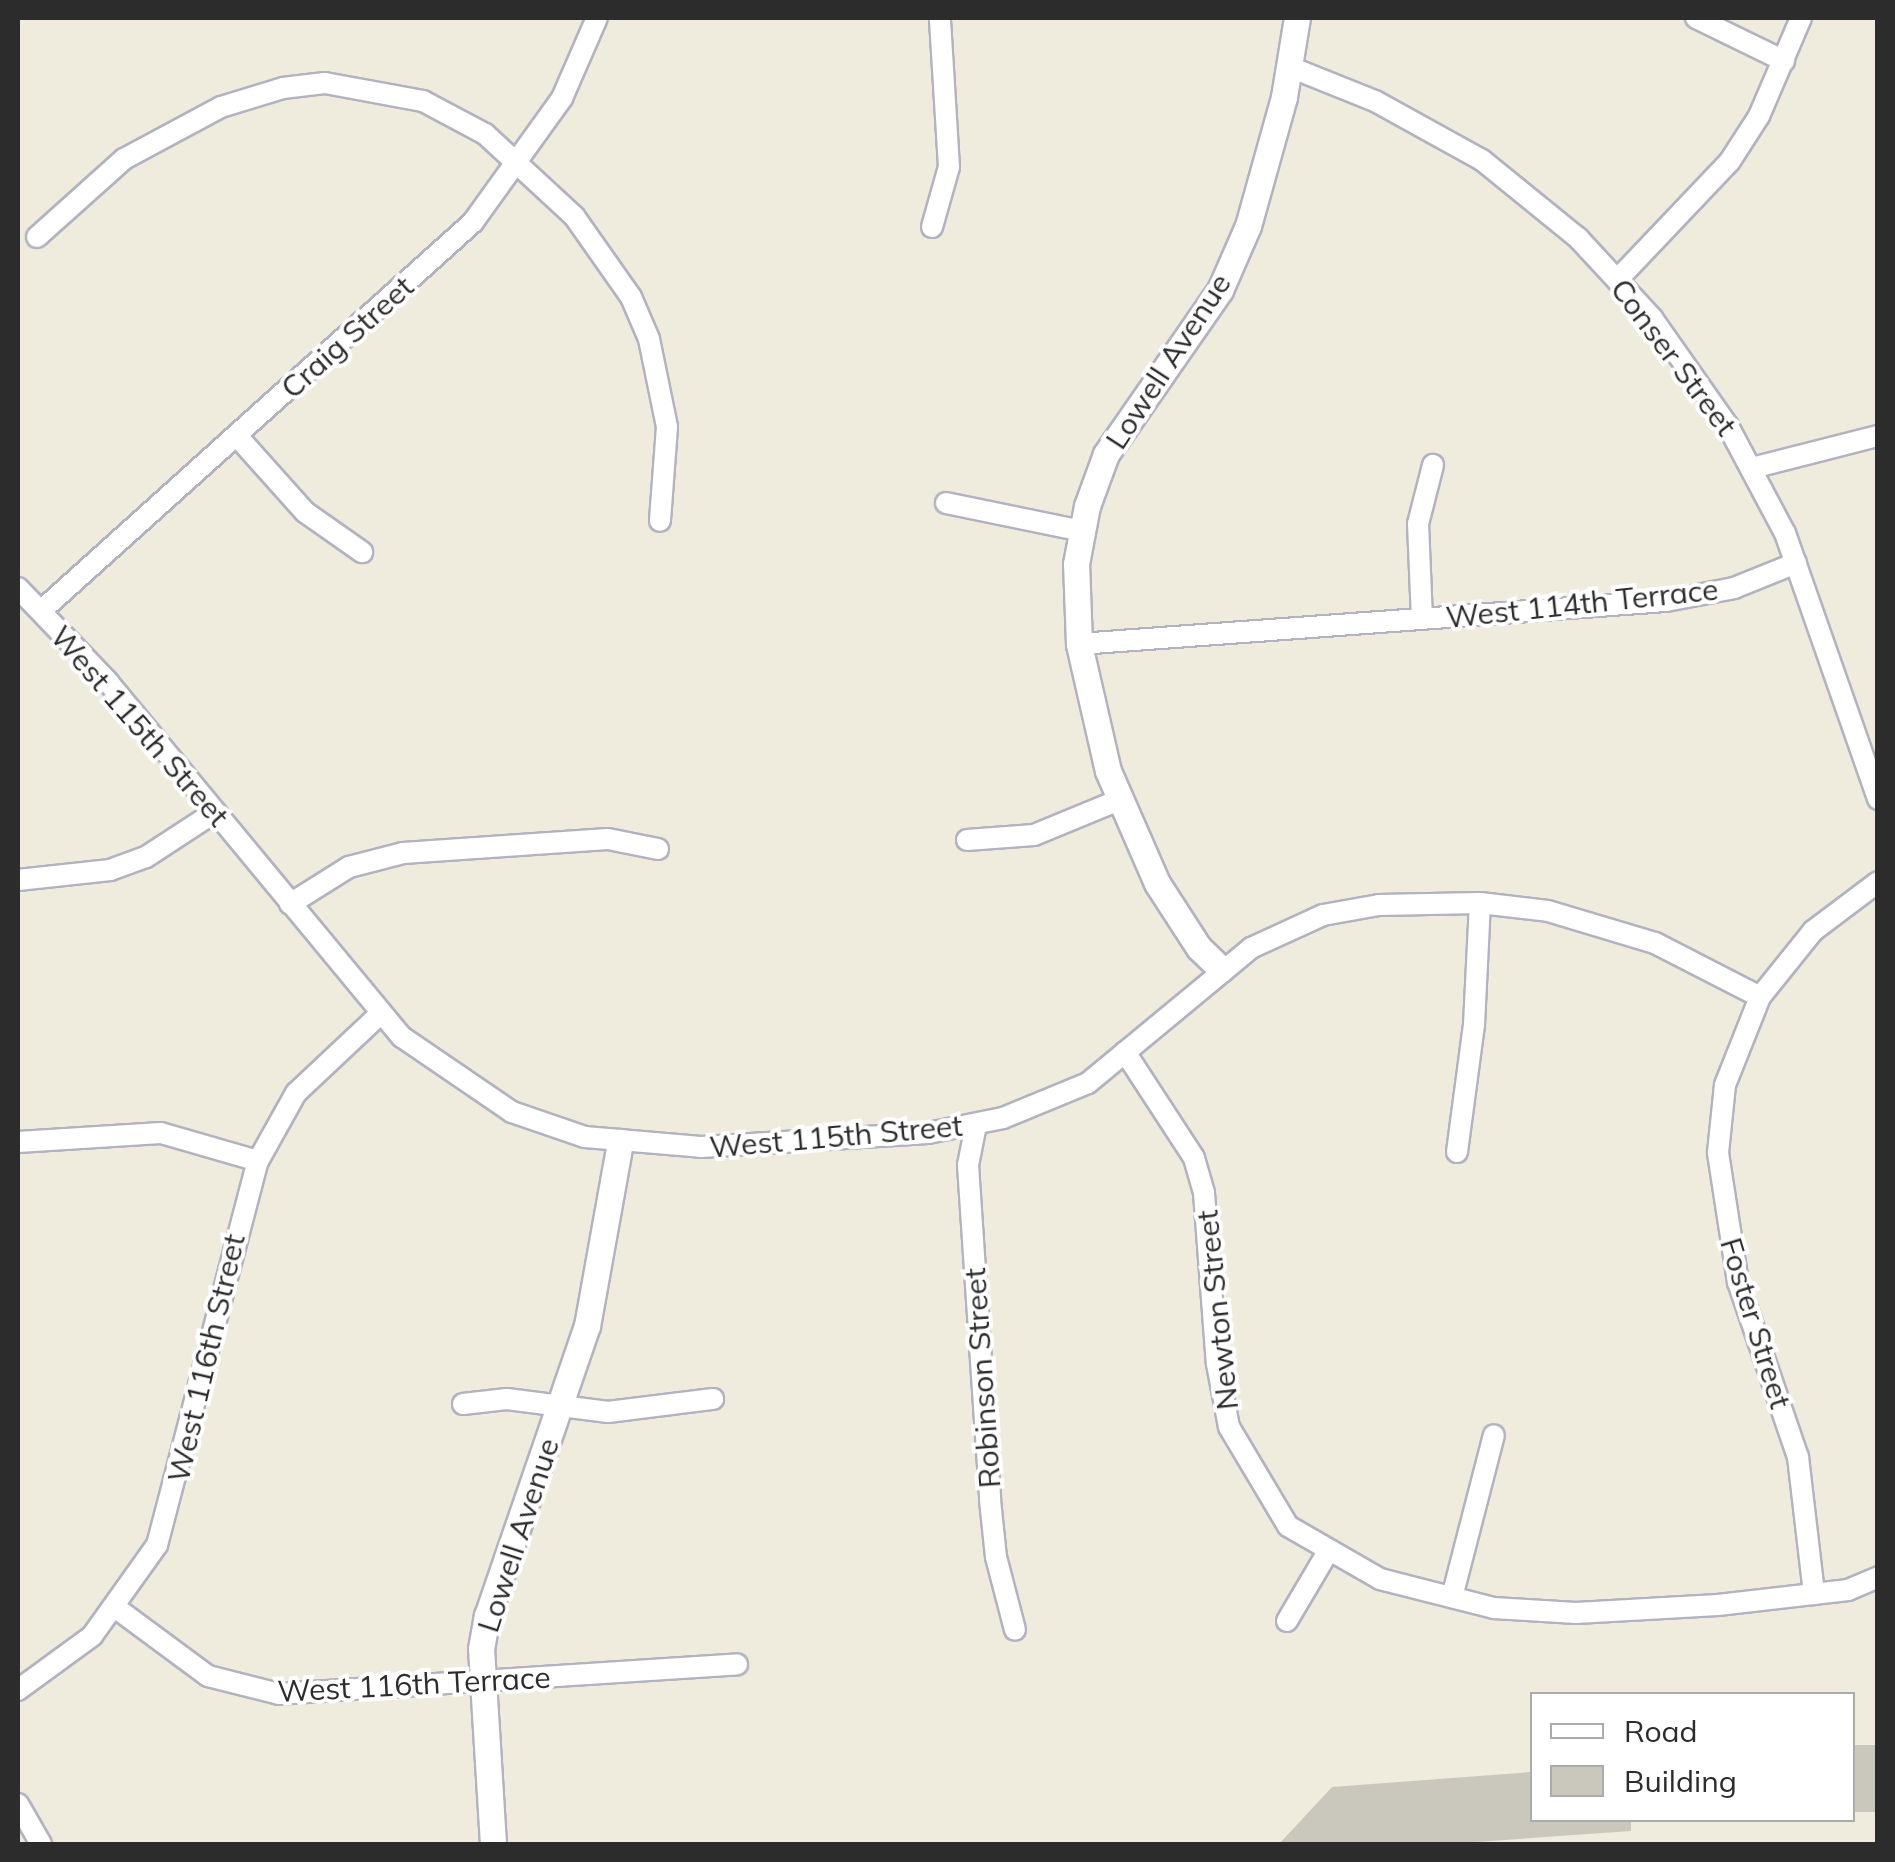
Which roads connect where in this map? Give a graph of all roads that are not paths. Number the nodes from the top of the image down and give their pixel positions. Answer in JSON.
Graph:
{"nodes":[{"id":1,"x":597,"y":18,"type":"edge"},
{"id":2,"x":940,"y":18,"type":"edge"},
{"id":3,"x":1298,"y":18,"type":"edge"},
{"id":4,"x":1696,"y":18,"type":"edge"},
{"id":5,"x":1801,"y":18,"type":"edge"},
{"id":6,"x":1784,"y":62,"type":"junction"},
{"id":7,"x":1290,"y":67,"type":"junction"},
{"id":8,"x":519,"y":164,"type":"junction"},
{"id":9,"x":932,"y":227,"type":"dead end"},
{"id":10,"x":37,"y":236,"type":"dead end"},
{"id":11,"x":1618,"y":279,"type":"junction"},
{"id":12,"x":237,"y":436,"type":"junction"},
{"id":13,"x":1878,"y":436,"type":"edge"},
{"id":14,"x":1433,"y":465,"type":"dead end"},
{"id":15,"x":1752,"y":468,"type":"junction"},
{"id":16,"x":946,"y":503,"type":"dead end"},
{"id":17,"x":660,"y":522,"type":"dead end"},
{"id":18,"x":1082,"y":531,"type":"junction"},
{"id":19,"x":362,"y":552,"type":"dead end"},
{"id":20,"x":1796,"y":563,"type":"junction"},
{"id":21,"x":18,"y":588,"type":"edge"},
{"id":22,"x":41,"y":610,"type":"junction"},
{"id":23,"x":1422,"y":619,"type":"junction"},
{"id":24,"x":1079,"y":644,"type":"junction"},
{"id":25,"x":1878,"y":799,"type":"edge"},
{"id":26,"x":1119,"y":800,"type":"junction"},
{"id":27,"x":215,"y":812,"type":"junction"},
{"id":28,"x":967,"y":840,"type":"dead end"},
{"id":29,"x":658,"y":848,"type":"dead end"},
{"id":30,"x":18,"y":880,"type":"edge"},
{"id":31,"x":1878,"y":882,"type":"edge"},
{"id":32,"x":290,"y":904,"type":"junction"},
{"id":33,"x":1480,"y":904,"type":"junction"},
{"id":34,"x":1221,"y":969,"type":"junction"},
{"id":35,"x":1760,"y":997,"type":"junction"},
{"id":36,"x":380,"y":1014,"type":"junction"},
{"id":37,"x":1125,"y":1052,"type":"junction"},
{"id":38,"x":976,"y":1125,"type":"junction"},
{"id":39,"x":18,"y":1142,"type":"edge"},
{"id":40,"x":620,"y":1142,"type":"junction"},
{"id":41,"x":1457,"y":1152,"type":"dead end"},
{"id":42,"x":258,"y":1160,"type":"junction"},
{"id":43,"x":713,"y":1399,"type":"dead end"},
{"id":44,"x":462,"y":1404,"type":"dead end"},
{"id":45,"x":560,"y":1406,"type":"junction"},
{"id":46,"x":1494,"y":1434,"type":"dead end"},
{"id":47,"x":1329,"y":1550,"type":"junction"},
{"id":48,"x":1878,"y":1577,"type":"edge"},
{"id":49,"x":1814,"y":1594,"type":"junction"},
{"id":50,"x":1452,"y":1597,"type":"junction"},
{"id":51,"x":116,"y":1608,"type":"junction"},
{"id":52,"x":1288,"y":1622,"type":"dead end"},
{"id":53,"x":1015,"y":1630,"type":"dead end"},
{"id":54,"x":737,"y":1664,"type":"dead end"},
{"id":55,"x":482,"y":1683,"type":"junction"},
{"id":56,"x":18,"y":1690,"type":"edge"},
{"id":57,"x":18,"y":1804,"type":"edge"},
{"id":58,"x":41,"y":1844,"type":"edge"},
{"id":59,"x":493,"y":1844,"type":"edge"}],
"edges":[{"from":1,"to":8,"type":"street","name":"Craig Street"},
{"from":2,"to":9,"type":"street"},
{"from":3,"to":7,"type":"street","name":"Lowell Avenue"},
{"from":4,"to":6,"type":"street"},
{"from":5,"to":6,"type":"street"},
{"from":6,"to":11,"type":"street"},
{"from":7,"to":11,"type":"street","name":"Conser Street"},
{"from":7,"to":18,"type":"street","name":"Lowell Avenue"},
{"from":8,"to":10,"type":"street"},
{"from":8,"to":12,"type":"street","name":"Craig Street"},
{"from":8,"to":17,"type":"street"},
{"from":11,"to":15,"type":"street","name":"Conser Street"},
{"from":12,"to":19,"type":"street"},
{"from":12,"to":22,"type":"street","name":"Craig Street"},
{"from":13,"to":15,"type":"street"},
{"from":14,"to":23,"type":"street","name":"West 114th Terrace"},
{"from":15,"to":20,"type":"street","name":"Conser Street"},
{"from":16,"to":18,"type":"street"},
{"from":18,"to":24,"type":"street","name":"Lowell Avenue"},
{"from":20,"to":23,"type":"street","name":"West 114th Terrace"},
{"from":20,"to":25,"type":"street","name":"Conser Street"},
{"from":21,"to":22,"type":"street","name":"West 115th Street"},
{"from":22,"to":27,"type":"street","name":"West 115th Street"},
{"from":23,"to":24,"type":"street","name":"West 114th Terrace"},
{"from":24,"to":26,"type":"street","name":"Lowell Avenue"},
{"from":26,"to":28,"type":"street"},
{"from":26,"to":34,"type":"street","name":"Lowell Avenue"},
{"from":27,"to":30,"type":"street"},
{"from":27,"to":32,"type":"street","name":"West 115th Street"},
{"from":29,"to":32,"type":"street"},
{"from":31,"to":35,"type":"street"},
{"from":32,"to":36,"type":"street","name":"West 115th Street"},
{"from":33,"to":34,"type":"street","name":"West 115th Street"},
{"from":33,"to":35,"type":"street","name":"West 115th Street"},
{"from":33,"to":41,"type":"street"},
{"from":34,"to":37,"type":"street","name":"West 115th Street"},
{"from":35,"to":49,"type":"street","name":"Foster Street"},
{"from":36,"to":40,"type":"street","name":"West 115th Street"},
{"from":36,"to":42,"type":"street","name":"West 116th Street"},
{"from":37,"to":38,"type":"street","name":"West 115th Street"},
{"from":37,"to":47,"type":"street","name":"Newton Street"},
{"from":38,"to":40,"type":"street","name":"West 115th Street"},
{"from":38,"to":53,"type":"street","name":"Robinson Street"},
{"from":39,"to":42,"type":"street"},
{"from":40,"to":45,"type":"street","name":"Lowell Avenue"},
{"from":42,"to":51,"type":"street","name":"West 116th Street"},
{"from":43,"to":45,"type":"street","name":"Lowell Avenue"},
{"from":44,"to":45,"type":"street","name":"Lowell Avenue"},
{"from":45,"to":55,"type":"street","name":"Lowell Avenue"},
{"from":46,"to":50,"type":"street"},
{"from":47,"to":50,"type":"street"},
{"from":47,"to":52,"type":"street"},
{"from":48,"to":49,"type":"street"},
{"from":49,"to":50,"type":"street"},
{"from":51,"to":55,"type":"street","name":"West 116th Terrace"},
{"from":51,"to":56,"type":"street","name":"West 116th Street"},
{"from":54,"to":55,"type":"street","name":"West 116th Terrace"},
{"from":55,"to":59,"type":"street","name":"Lowell Avenue"},
{"from":57,"to":58,"type":"street"}]}
